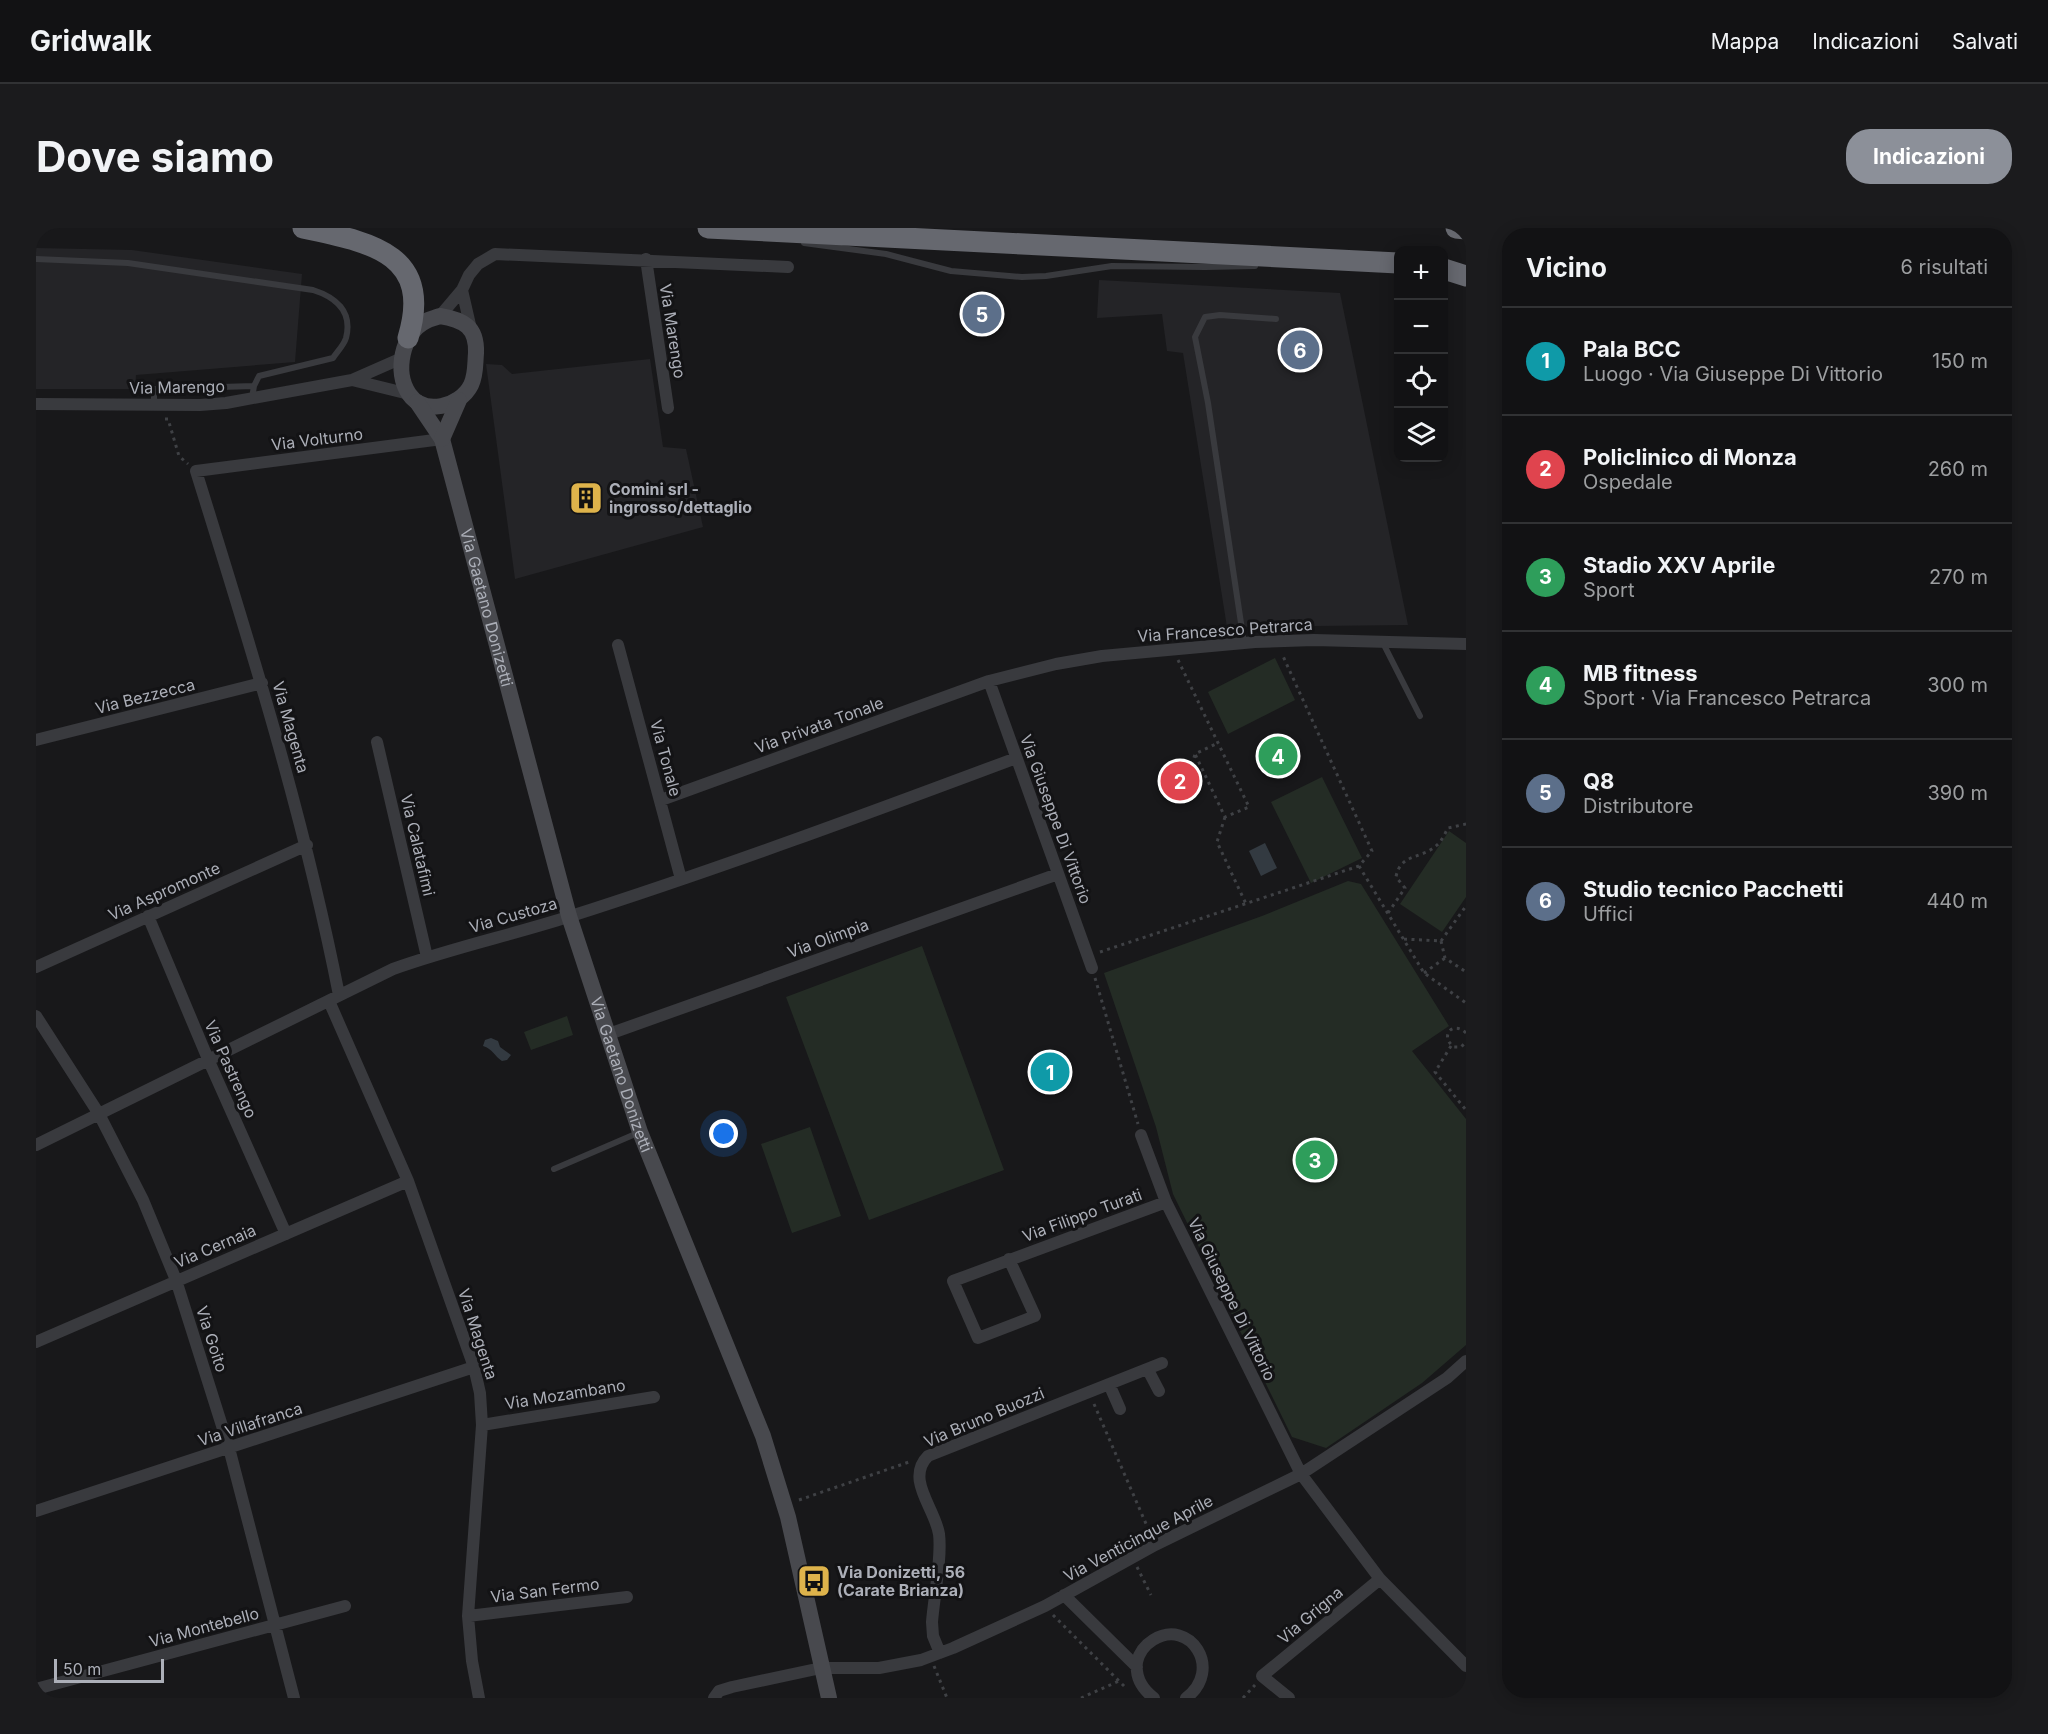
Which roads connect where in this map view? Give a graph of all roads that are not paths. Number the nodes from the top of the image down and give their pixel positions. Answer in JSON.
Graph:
{"nodes":[{"id":1,"x":303,"y":228,"type":"edge"},
{"id":2,"x":708,"y":228,"type":"edge"},
{"id":3,"x":1456,"y":228,"type":"edge"},
{"id":4,"x":1466,"y":228,"type":"edge"},
{"id":5,"x":730,"y":229,"type":"edge"},
{"id":6,"x":36,"y":259,"type":"edge"},
{"id":7,"x":646,"y":259,"type":"junction"},
{"id":8,"x":1367,"y":262,"type":"junction"},
{"id":9,"x":1394,"y":263,"type":"edge"},
{"id":10,"x":1267,"y":266,"type":"dead end"},
{"id":11,"x":1301,"y":266,"type":"dead end"},
{"id":12,"x":1466,"y":266,"type":"edge"},
{"id":13,"x":788,"y":267,"type":"dead end"},
{"id":14,"x":1448,"y":267,"type":"edge"},
{"id":15,"x":1448,"y":269,"type":"edge"},
{"id":16,"x":1466,"y":276,"type":"edge"},
{"id":17,"x":462,"y":290,"type":"junction"},
{"id":18,"x":440,"y":316,"type":"junction"},
{"id":19,"x":1276,"y":318,"type":"dead end"},
{"id":20,"x":471,"y":329,"type":"junction"},
{"id":21,"x":405,"y":348,"type":"junction"},
{"id":22,"x":352,"y":380,"type":"junction"},
{"id":23,"x":253,"y":392,"type":"junction"},
{"id":24,"x":413,"y":398,"type":"junction"},
{"id":25,"x":459,"y":400,"type":"junction"},
{"id":26,"x":36,"y":404,"type":"edge"},
{"id":27,"x":154,"y":405,"type":"junction"},
{"id":28,"x":668,"y":408,"type":"dead end"},
{"id":29,"x":442,"y":439,"type":"junction"},
{"id":30,"x":196,"y":471,"type":"joint"},
{"id":31,"x":1382,"y":642,"type":"junction"},
{"id":32,"x":1244,"y":643,"type":"junction"},
{"id":33,"x":1466,"y":644,"type":"edge"},
{"id":34,"x":618,"y":645,"type":"dead end"},
{"id":35,"x":988,"y":681,"type":"junction"},
{"id":36,"x":262,"y":683,"type":"junction"},
{"id":37,"x":1420,"y":716,"type":"dead end"},
{"id":38,"x":36,"y":740,"type":"edge"},
{"id":39,"x":377,"y":741,"type":"dead end"},
{"id":40,"x":1016,"y":758,"type":"junction"},
{"id":41,"x":661,"y":800,"type":"junction"},
{"id":42,"x":307,"y":845,"type":"junction"},
{"id":43,"x":1058,"y":874,"type":"junction"},
{"id":44,"x":681,"y":879,"type":"junction"},
{"id":45,"x":148,"y":916,"type":"junction"},
{"id":46,"x":569,"y":916,"type":"junction"},
{"id":47,"x":427,"y":957,"type":"junction"},
{"id":48,"x":1090,"y":962,"type":"road end"},
{"id":49,"x":36,"y":967,"type":"edge"},
{"id":50,"x":334,"y":998,"type":"junction"},
{"id":51,"x":36,"y":1016,"type":"edge"},
{"id":52,"x":609,"y":1034,"type":"junction"},
{"id":53,"x":208,"y":1059,"type":"junction"},
{"id":54,"x":99,"y":1114,"type":"junction"},
{"id":55,"x":640,"y":1132,"type":"junction"},
{"id":56,"x":1141,"y":1135,"type":"road end"},
{"id":57,"x":36,"y":1145,"type":"edge"},
{"id":58,"x":554,"y":1169,"type":"dead end"},
{"id":59,"x":408,"y":1181,"type":"junction"},
{"id":60,"x":1166,"y":1202,"type":"junction"},
{"id":61,"x":286,"y":1234,"type":"junction"},
{"id":62,"x":1009,"y":1259,"type":"junction"},
{"id":63,"x":176,"y":1280,"type":"junction"},
{"id":64,"x":36,"y":1342,"type":"edge"},
{"id":65,"x":1466,"y":1361,"type":"edge"},
{"id":66,"x":1162,"y":1363,"type":"dead end"},
{"id":67,"x":474,"y":1367,"type":"junction"},
{"id":68,"x":1148,"y":1370,"type":"junction"},
{"id":69,"x":1109,"y":1384,"type":"junction"},
{"id":70,"x":1159,"y":1391,"type":"dead end"},
{"id":71,"x":654,"y":1397,"type":"dead end"},
{"id":72,"x":1120,"y":1409,"type":"dead end"},
{"id":73,"x":482,"y":1425,"type":"junction"},
{"id":74,"x":229,"y":1448,"type":"junction"},
{"id":75,"x":1301,"y":1474,"type":"junction"},
{"id":76,"x":36,"y":1511,"type":"edge"},
{"id":77,"x":1380,"y":1579,"type":"junction"},
{"id":78,"x":1064,"y":1595,"type":"junction"},
{"id":79,"x":627,"y":1597,"type":"dead end"},
{"id":80,"x":345,"y":1606,"type":"dead end"},
{"id":81,"x":468,"y":1616,"type":"junction"},
{"id":82,"x":274,"y":1626,"type":"junction"},
{"id":83,"x":935,"y":1655,"type":"junction"},
{"id":84,"x":1466,"y":1666,"type":"edge"},
{"id":85,"x":1137,"y":1667,"type":"junction"},
{"id":86,"x":821,"y":1668,"type":"junction"},
{"id":87,"x":36,"y":1689,"type":"edge"},
{"id":88,"x":294,"y":1698,"type":"edge"},
{"id":89,"x":479,"y":1698,"type":"edge"},
{"id":90,"x":714,"y":1698,"type":"edge"},
{"id":91,"x":829,"y":1698,"type":"edge"},
{"id":92,"x":1154,"y":1698,"type":"edge"},
{"id":93,"x":1186,"y":1698,"type":"edge"},
{"id":94,"x":1289,"y":1698,"type":"edge"}],
"edges":[{"from":1,"to":21,"type":"highway"},
{"from":2,"to":5,"type":"highway"},
{"from":3,"to":4,"type":"highway"},
{"from":5,"to":8,"type":"highway"},
{"from":5,"to":10,"type":"lane"},
{"from":6,"to":23,"type":"lane"},
{"from":7,"to":13,"type":"street","name":"Via Marengo"},
{"from":7,"to":17,"type":"street","name":"Via Marengo"},
{"from":7,"to":28,"type":"street","name":"Via Marengo"},
{"from":8,"to":9,"type":"highway"},
{"from":8,"to":11,"type":"lane"},
{"from":12,"to":14,"type":"highway"},
{"from":15,"to":16,"type":"highway"},
{"from":17,"to":18,"type":"street","name":"Via Marengo"},
{"from":17,"to":20,"type":"street"},
{"from":18,"to":20,"type":"street"},
{"from":18,"to":21,"type":"street"},
{"from":19,"to":32,"type":"lane"},
{"from":20,"to":25,"type":"street"},
{"from":21,"to":22,"type":"street","name":"Via Marengo"},
{"from":21,"to":24,"type":"street"},
{"from":22,"to":23,"type":"street","name":"Via Marengo"},
{"from":22,"to":24,"type":"street","name":"Via Marengo"},
{"from":23,"to":27,"type":"street","name":"Via Marengo"},
{"from":23,"to":27,"type":"lane"},
{"from":24,"to":25,"type":"street"},
{"from":24,"to":29,"type":"street","name":"Via Gaetano Donizetti"},
{"from":25,"to":29,"type":"street"},
{"from":26,"to":27,"type":"street","name":"Via Marengo"},
{"from":29,"to":30,"type":"street","name":"Via Volturno"},
{"from":29,"to":46,"type":"street","name":"Via Gaetano Donizetti"},
{"from":30,"to":36,"type":"street","name":"Via Magenta"},
{"from":31,"to":32,"type":"street","name":"Via Francesco Petrarca"},
{"from":31,"to":33,"type":"street","name":"Via Francesco Petrarca"},
{"from":31,"to":37,"type":"lane"},
{"from":32,"to":35,"type":"street","name":"Via Francesco Petrarca"},
{"from":34,"to":41,"type":"street","name":"Via Tonale"},
{"from":35,"to":40,"type":"street","name":"Via Giuseppe Di Vittorio"},
{"from":35,"to":41,"type":"street","name":"Via Privata Tonale"},
{"from":36,"to":38,"type":"street","name":"Via Bezzecca"},
{"from":36,"to":42,"type":"street","name":"Via Magenta"},
{"from":39,"to":47,"type":"street","name":"Via Calatafimi"},
{"from":40,"to":43,"type":"street","name":"Via Giuseppe Di Vittorio"},
{"from":40,"to":44,"type":"street","name":"Via Custoza"},
{"from":41,"to":44,"type":"street","name":"Via Tonale"},
{"from":42,"to":45,"type":"street","name":"Via Aspromonte"},
{"from":42,"to":50,"type":"street","name":"Via Magenta"},
{"from":43,"to":48,"type":"street","name":"Via Giuseppe Di Vittorio"},
{"from":43,"to":52,"type":"street","name":"Via Olimpia"},
{"from":44,"to":46,"type":"street","name":"Via Custoza"},
{"from":45,"to":49,"type":"street","name":"Via Aspromonte"},
{"from":45,"to":53,"type":"street","name":"Via Pastrengo"},
{"from":46,"to":47,"type":"street","name":"Via Custoza"},
{"from":46,"to":52,"type":"street","name":"Via Gaetano Donizetti"},
{"from":47,"to":50,"type":"street","name":"Via Custoza"},
{"from":50,"to":53,"type":"street","name":"Via Custoza"},
{"from":50,"to":59,"type":"street","name":"Via Magenta"},
{"from":51,"to":54,"type":"street","name":"Via Goito"},
{"from":52,"to":55,"type":"street","name":"Via Gaetano Donizetti"},
{"from":53,"to":54,"type":"street","name":"Via Custoza"},
{"from":53,"to":61,"type":"street","name":"Via Pastrengo"},
{"from":54,"to":57,"type":"street","name":"Via Custoza"},
{"from":54,"to":63,"type":"street","name":"Via Goito"},
{"from":55,"to":58,"type":"lane"},
{"from":55,"to":86,"type":"street","name":"Via Gaetano Donizetti"},
{"from":56,"to":60,"type":"street","name":"Via Giuseppe Di Vittorio"},
{"from":59,"to":61,"type":"street","name":"Via Cernaia"},
{"from":59,"to":67,"type":"street","name":"Via Magenta"},
{"from":60,"to":62,"type":"street","name":"Via Filippo Turati"},
{"from":60,"to":75,"type":"street","name":"Via Giuseppe Di Vittorio"},
{"from":61,"to":63,"type":"street","name":"Via Cernaia"},
{"from":62,"to":62,"type":"street","name":"Via Filippo Turati"},
{"from":63,"to":64,"type":"street","name":"Via Cernaia"},
{"from":63,"to":74,"type":"street","name":"Via Goito"},
{"from":65,"to":75,"type":"street","name":"Via Venticinque Aprile"},
{"from":66,"to":68,"type":"street","name":"Via Bruno Buozzi"},
{"from":67,"to":73,"type":"street","name":"Via Magenta"},
{"from":67,"to":74,"type":"street","name":"Via Villafranca"},
{"from":68,"to":69,"type":"street","name":"Via Bruno Buozzi"},
{"from":68,"to":70,"type":"street"},
{"from":69,"to":72,"type":"street"},
{"from":69,"to":83,"type":"street","name":"Via Bruno Buozzi"},
{"from":71,"to":73,"type":"street","name":"Via Mozambano"},
{"from":73,"to":81,"type":"street","name":"Via Magenta"},
{"from":74,"to":76,"type":"street","name":"Via Villafranca"},
{"from":74,"to":82,"type":"street","name":"Via Goito"},
{"from":75,"to":77,"type":"street","name":"Via Giuseppe Di Vittorio"},
{"from":75,"to":78,"type":"street","name":"Via Venticinque Aprile"},
{"from":77,"to":84,"type":"street","name":"Via Giuseppe Di Vittorio"},
{"from":77,"to":94,"type":"street","name":"Via Grigna"},
{"from":78,"to":83,"type":"street","name":"Via Venticinque Aprile"},
{"from":78,"to":85,"type":"street"},
{"from":79,"to":81,"type":"street","name":"Via San Fermo"},
{"from":80,"to":82,"type":"street","name":"Via Montebello"},
{"from":81,"to":89,"type":"street","name":"Via Magenta"},
{"from":82,"to":87,"type":"street","name":"Via Montebello"},
{"from":82,"to":88,"type":"street","name":"Via Goito"},
{"from":83,"to":86,"type":"street","name":"Via Venticinque Aprile"},
{"from":85,"to":92,"type":"street"},
{"from":85,"to":93,"type":"street"},
{"from":86,"to":90,"type":"street","name":"Via Venticinque Aprile"},
{"from":86,"to":91,"type":"street","name":"Via Gaetano Donizetti"}]}
